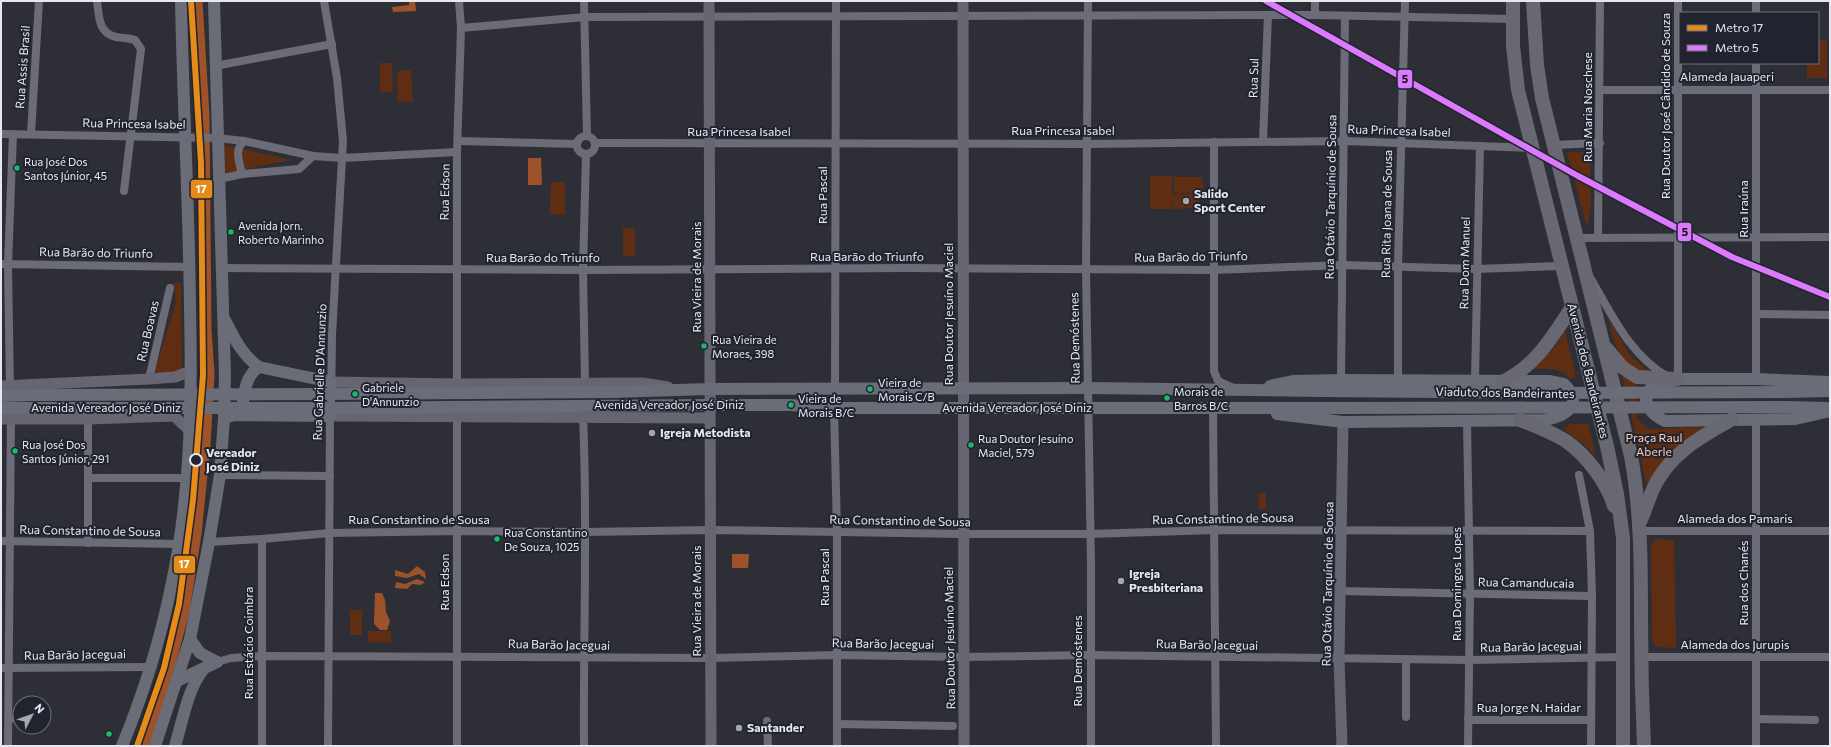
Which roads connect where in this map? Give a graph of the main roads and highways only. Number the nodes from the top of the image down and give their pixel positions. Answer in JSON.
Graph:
{"nodes":[{"id":1,"x":181,"y":1,"type":"edge"},
{"id":2,"x":214,"y":1,"type":"edge"},
{"id":3,"x":1513,"y":1,"type":"edge"},
{"id":4,"x":1533,"y":1,"type":"edge"},
{"id":5,"x":1572,"y":307,"type":"junction"},
{"id":6,"x":224,"y":316,"type":"junction"},
{"id":7,"x":1603,"y":345,"type":"junction"},
{"id":8,"x":259,"y":367,"type":"junction"},
{"id":9,"x":1674,"y":378,"type":"junction"},
{"id":10,"x":332,"y":382,"type":"road end"},
{"id":11,"x":1502,"y":382,"type":"junction"},
{"id":12,"x":1830,"y":382,"type":"edge"},
{"id":13,"x":1245,"y":390,"type":"junction"},
{"id":14,"x":6,"y":391,"type":"edge"},
{"id":15,"x":1321,"y":391,"type":"joint"},
{"id":16,"x":1830,"y":391,"type":"edge"},
{"id":17,"x":1338,"y":408,"type":"joint"},
{"id":18,"x":1261,"y":409,"type":"junction"},
{"id":19,"x":1830,"y":409,"type":"edge"},
{"id":20,"x":329,"y":410,"type":"junction"},
{"id":21,"x":6,"y":414,"type":"edge"},
{"id":22,"x":246,"y":415,"type":"junction"},
{"id":23,"x":224,"y":418,"type":"junction"},
{"id":24,"x":1732,"y":419,"type":"junction"},
{"id":25,"x":1520,"y":420,"type":"junction"},
{"id":26,"x":1640,"y":526,"type":"junction"},
{"id":27,"x":1623,"y":538,"type":"junction"},
{"id":28,"x":190,"y":639,"type":"junction"},
{"id":29,"x":203,"y":670,"type":"junction"},
{"id":30,"x":177,"y":681,"type":"junction"},
{"id":31,"x":122,"y":746,"type":"edge"},
{"id":32,"x":155,"y":746,"type":"edge"},
{"id":33,"x":175,"y":746,"type":"edge"},
{"id":34,"x":1623,"y":746,"type":"edge"},
{"id":35,"x":1644,"y":746,"type":"edge"}],
"edges":[{"from":1,"to":31,"type":"main road"},
{"from":2,"to":6,"type":"main road"},
{"from":3,"to":5,"type":"highway","name":"Avenida dos Bandeirantes"},
{"from":4,"to":7,"type":"highway","name":"Avenida dos Bandeirantes"},
{"from":5,"to":11,"type":"highway"},
{"from":5,"to":27,"type":"highway","name":"Avenida dos Bandeirantes"},
{"from":6,"to":8,"type":"main road"},
{"from":6,"to":23,"type":"main road"},
{"from":7,"to":9,"type":"highway"},
{"from":7,"to":26,"type":"highway","name":"Avenida dos Bandeirantes"},
{"from":8,"to":10,"type":"main road"},
{"from":8,"to":22,"type":"main road"},
{"from":9,"to":12,"type":"main road"},
{"from":9,"to":24,"type":"main road"},
{"from":11,"to":13,"type":"main road"},
{"from":11,"to":25,"type":"main road"},
{"from":13,"to":14,"type":"main road","name":"Avenida Vereador José Diniz","bridge":true},
{"from":13,"to":15,"type":"main road","name":"Avenida Vereador José Diniz"},
{"from":15,"to":16,"type":"main road","name":"Viaduto dos Bandeirantes","bridge":true},
{"from":17,"to":18,"type":"main road","name":"Avenida Vereador José Diniz"},
{"from":17,"to":19,"type":"main road","name":"Viaduto dos Bandeirantes","bridge":true},
{"from":18,"to":20,"type":"main road","name":"Avenida Vereador José Diniz"},
{"from":18,"to":25,"type":"main road"},
{"from":19,"to":24,"type":"main road"},
{"from":20,"to":21,"type":"main road","name":"Avenida Vereador José Diniz","bridge":true},
{"from":20,"to":22,"type":"main road"},
{"from":22,"to":23,"type":"main road"},
{"from":23,"to":28,"type":"main road"},
{"from":24,"to":26,"type":"highway"},
{"from":25,"to":27,"type":"highway"},
{"from":26,"to":35,"type":"highway","name":"Avenida dos Bandeirantes"},
{"from":27,"to":34,"type":"highway","name":"Avenida dos Bandeirantes"},
{"from":28,"to":29,"type":"main road"},
{"from":28,"to":30,"type":"main road"},
{"from":29,"to":30,"type":"main road"},
{"from":29,"to":33,"type":"main road"},
{"from":30,"to":32,"type":"main road"}]}
